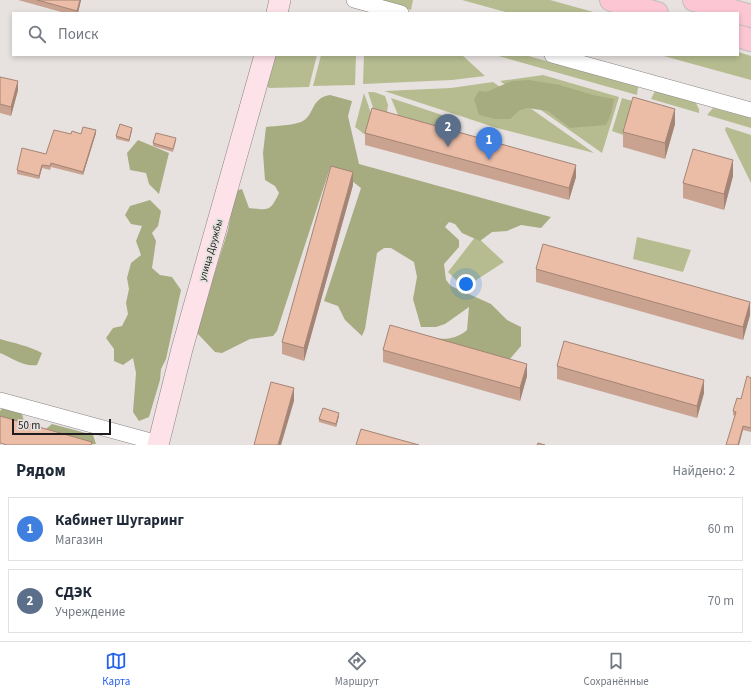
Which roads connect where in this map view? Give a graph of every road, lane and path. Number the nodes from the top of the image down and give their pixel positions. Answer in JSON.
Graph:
{"nodes":[{"id":1,"x":280,"y":0,"type":"edge"},
{"id":2,"x":354,"y":0,"type":"edge"},
{"id":3,"x":610,"y":0,"type":"edge"},
{"id":4,"x":694,"y":0,"type":"edge"},
{"id":5,"x":277,"y":12,"type":"edge"},
{"id":6,"x":397,"y":12,"type":"edge"},
{"id":7,"x":653,"y":12,"type":"edge"},
{"id":8,"x":737,"y":12,"type":"edge"},
{"id":9,"x":739,"y":13,"type":"edge"},
{"id":10,"x":751,"y":16,"type":"edge"},
{"id":11,"x":739,"y":36,"type":"edge"},
{"id":12,"x":751,"y":40,"type":"edge"},
{"id":13,"x":265,"y":56,"type":"edge"},
{"id":14,"x":556,"y":56,"type":"edge"},
{"id":15,"x":751,"y":110,"type":"edge"},
{"id":16,"x":0,"y":400,"type":"edge"},
{"id":17,"x":158,"y":444,"type":"edge"}],
"edges":[{"from":1,"to":5,"type":"street"},
{"from":2,"to":6,"type":"street"},
{"from":3,"to":7,"type":"main road"},
{"from":4,"to":8,"type":"main road"},
{"from":9,"to":10,"type":"main road"},
{"from":11,"to":12,"type":"main road"},
{"from":13,"to":17,"type":"street","name":"улица Дружбы"},
{"from":14,"to":15,"type":"street"},
{"from":16,"to":17,"type":"street"}]}
